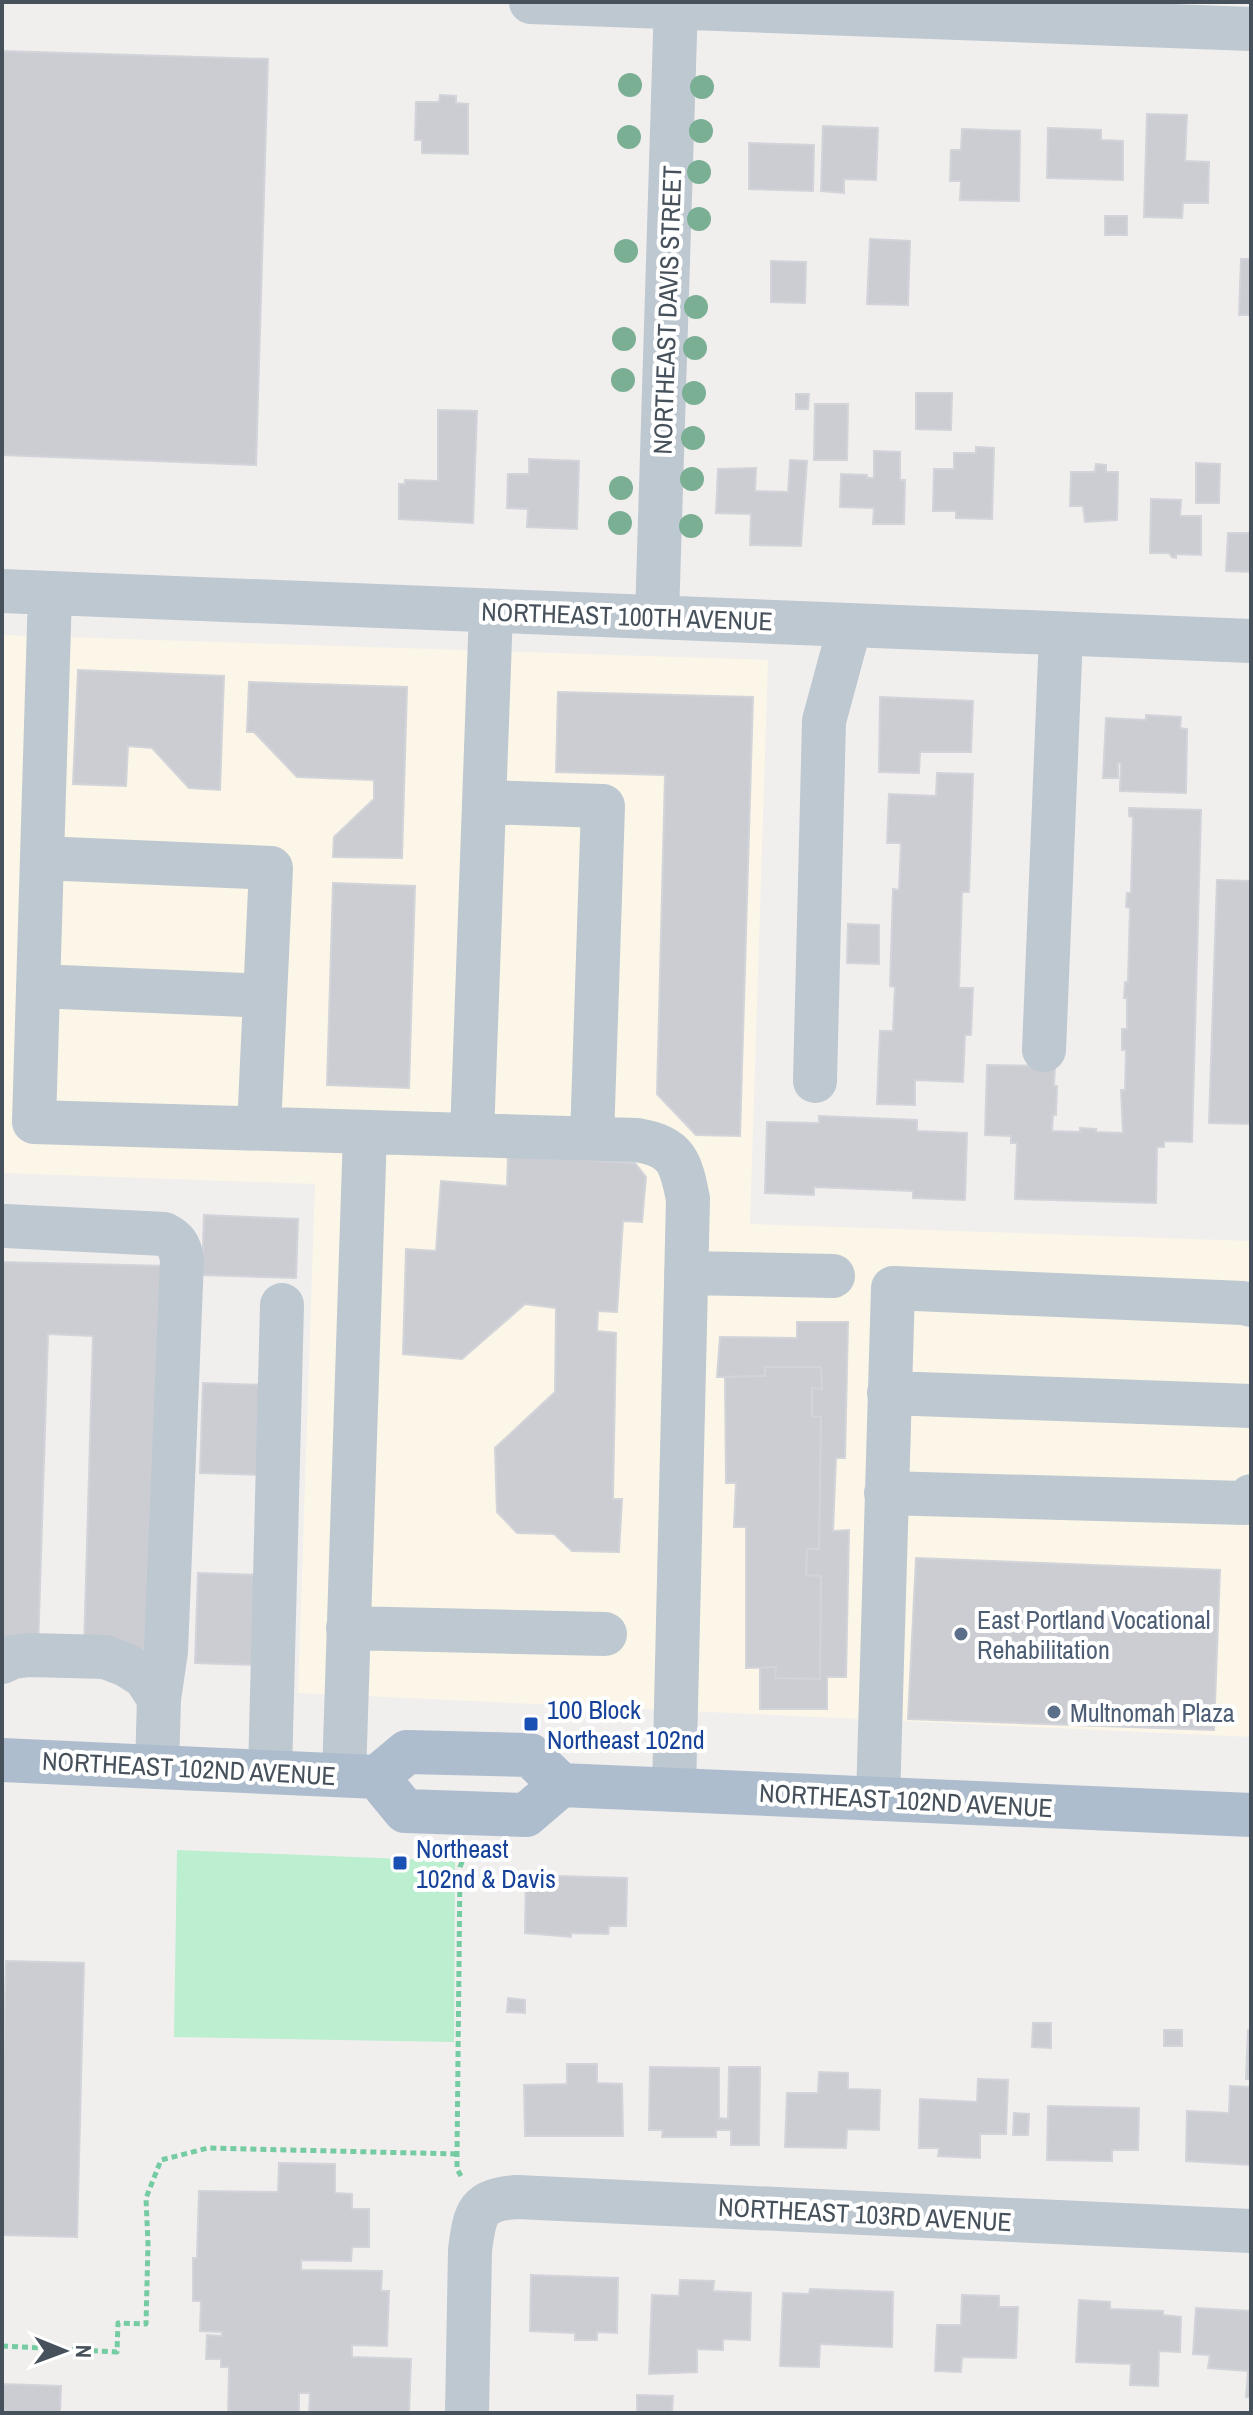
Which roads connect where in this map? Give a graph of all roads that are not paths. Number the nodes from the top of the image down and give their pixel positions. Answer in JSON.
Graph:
{"nodes":[{"id":1,"x":531,"y":2,"type":"edge"},
{"id":2,"x":676,"y":5,"type":"edge"},
{"id":3,"x":1251,"y":29,"type":"edge"},
{"id":4,"x":2,"y":591,"type":"edge"},
{"id":5,"x":50,"y":593,"type":"junction"},
{"id":6,"x":491,"y":611,"type":"junction"},
{"id":7,"x":657,"y":617,"type":"junction"},
{"id":8,"x":850,"y":625,"type":"junction"},
{"id":9,"x":1061,"y":634,"type":"junction"},
{"id":10,"x":1251,"y":641,"type":"edge"},
{"id":11,"x":484,"y":802,"type":"junction"},
{"id":12,"x":42,"y":858,"type":"junction"},
{"id":13,"x":38,"y":986,"type":"junction"},
{"id":14,"x":265,"y":996,"type":"junction"},
{"id":15,"x":1044,"y":1050,"type":"dead end"},
{"id":16,"x":815,"y":1081,"type":"dead end"},
{"id":17,"x":259,"y":1128,"type":"junction"},
{"id":18,"x":365,"y":1132,"type":"junction"},
{"id":19,"x":472,"y":1135,"type":"junction"},
{"id":20,"x":592,"y":1138,"type":"junction"},
{"id":21,"x":6,"y":1226,"type":"dead end"},
{"id":22,"x":686,"y":1273,"type":"junction"},
{"id":23,"x":833,"y":1276,"type":"dead end"},
{"id":24,"x":282,"y":1305,"type":"dead end"},
{"id":25,"x":1251,"y":1305,"type":"edge"},
{"id":26,"x":889,"y":1393,"type":"junction"},
{"id":27,"x":1251,"y":1406,"type":"edge"},
{"id":28,"x":886,"y":1493,"type":"junction"},
{"id":29,"x":1251,"y":1496,"type":"edge"},
{"id":30,"x":348,"y":1628,"type":"junction"},
{"id":31,"x":605,"y":1634,"type":"dead end"},
{"id":32,"x":2,"y":1662,"type":"edge"},
{"id":33,"x":159,"y":1699,"type":"junction"},
{"id":34,"x":2,"y":1760,"type":"edge"},
{"id":35,"x":157,"y":1767,"type":"junction"},
{"id":36,"x":270,"y":1772,"type":"junction"},
{"id":37,"x":360,"y":1776,"type":"junction"},
{"id":38,"x":561,"y":1785,"type":"junction"},
{"id":39,"x":674,"y":1790,"type":"junction"},
{"id":40,"x":878,"y":1799,"type":"junction"},
{"id":41,"x":1251,"y":1815,"type":"edge"},
{"id":42,"x":1251,"y":2231,"type":"edge"},
{"id":43,"x":467,"y":2413,"type":"edge"}],
"edges":[{"from":1,"to":2,"type":"street"},
{"from":2,"to":3,"type":"street"},
{"from":2,"to":7,"type":"street","name":"NORTHEAST DAVIS STREET"},
{"from":4,"to":5,"type":"street","name":"NORTHEAST 100TH AVENUE"},
{"from":5,"to":6,"type":"street","name":"NORTHEAST 100TH AVENUE"},
{"from":5,"to":12,"type":"street"},
{"from":6,"to":7,"type":"street","name":"NORTHEAST 100TH AVENUE"},
{"from":6,"to":11,"type":"street"},
{"from":7,"to":8,"type":"street","name":"NORTHEAST 100TH AVENUE"},
{"from":8,"to":9,"type":"street","name":"NORTHEAST 100TH AVENUE"},
{"from":8,"to":16,"type":"street"},
{"from":9,"to":10,"type":"street","name":"NORTHEAST 100TH AVENUE"},
{"from":9,"to":15,"type":"street"},
{"from":11,"to":19,"type":"street"},
{"from":11,"to":20,"type":"street"},
{"from":12,"to":13,"type":"street"},
{"from":12,"to":14,"type":"street"},
{"from":13,"to":14,"type":"street"},
{"from":13,"to":17,"type":"street"},
{"from":14,"to":17,"type":"street"},
{"from":17,"to":18,"type":"street"},
{"from":18,"to":19,"type":"street"},
{"from":18,"to":30,"type":"street"},
{"from":19,"to":20,"type":"street"},
{"from":20,"to":22,"type":"street"},
{"from":21,"to":33,"type":"street"},
{"from":22,"to":23,"type":"street"},
{"from":22,"to":39,"type":"street"},
{"from":24,"to":36,"type":"street"},
{"from":25,"to":26,"type":"street"},
{"from":26,"to":27,"type":"street"},
{"from":26,"to":28,"type":"street"},
{"from":28,"to":29,"type":"street"},
{"from":28,"to":40,"type":"street"},
{"from":30,"to":31,"type":"street"},
{"from":30,"to":37,"type":"street"},
{"from":32,"to":33,"type":"street"},
{"from":33,"to":35,"type":"street"},
{"from":34,"to":35,"type":"main road","name":"NORTHEAST 102ND AVENUE"},
{"from":35,"to":36,"type":"main road","name":"NORTHEAST 102ND AVENUE"},
{"from":36,"to":37,"type":"main road","name":"NORTHEAST 102ND AVENUE"},
{"from":37,"to":38,"type":"main road"},
{"from":37,"to":38,"type":"main road"},
{"from":38,"to":39,"type":"main road","name":"NORTHEAST 102ND AVENUE"},
{"from":39,"to":40,"type":"main road","name":"NORTHEAST 102ND AVENUE"},
{"from":40,"to":41,"type":"main road","name":"NORTHEAST 102ND AVENUE"},
{"from":42,"to":43,"type":"street","name":"NORTHEAST 103RD AVENUE"}]}
